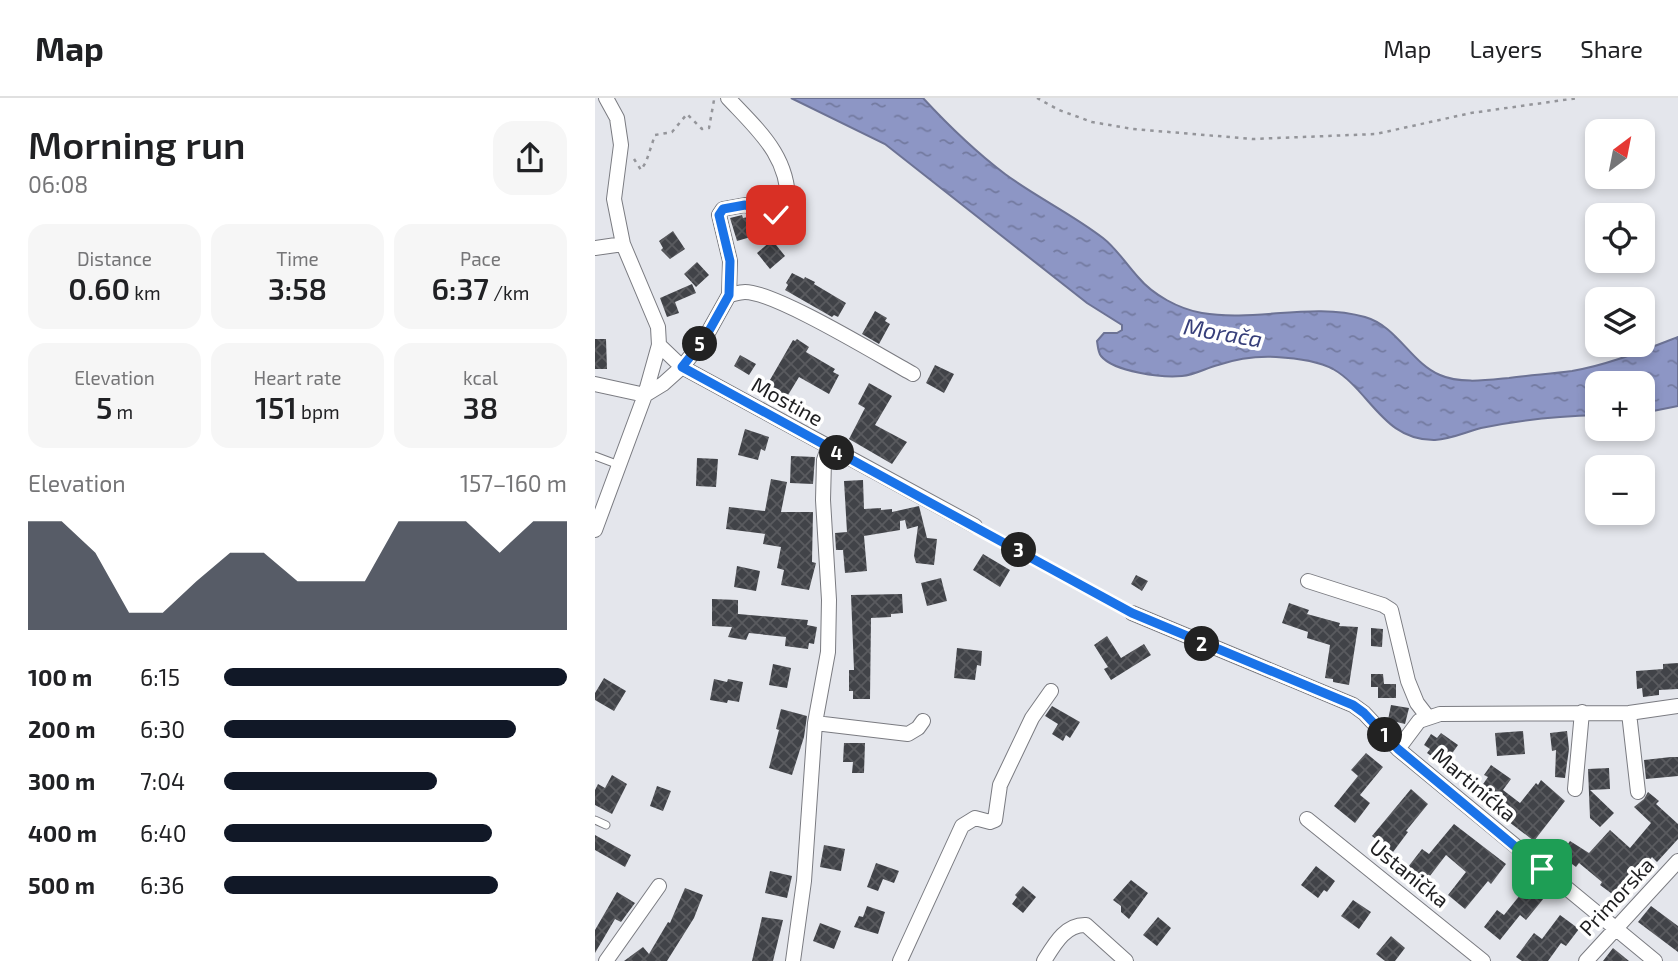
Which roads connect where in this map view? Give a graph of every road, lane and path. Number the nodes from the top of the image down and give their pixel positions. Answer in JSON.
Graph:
{"nodes":[{"id":1,"x":606,"y":98,"type":"edge"},
{"id":2,"x":714,"y":98,"type":"edge"},
{"id":3,"x":728,"y":98,"type":"edge"},
{"id":4,"x":1037,"y":98,"type":"edge"},
{"id":5,"x":1578,"y":98,"type":"edge"},
{"id":6,"x":632,"y":155,"type":"dead end"},
{"id":7,"x":623,"y":244,"type":"junction"},
{"id":8,"x":595,"y":248,"type":"edge"},
{"id":9,"x":729,"y":295,"type":"junction"},
{"id":10,"x":659,"y":345,"type":"junction"},
{"id":11,"x":682,"y":367,"type":"junction"},
{"id":12,"x":913,"y":374,"type":"dead end"},
{"id":13,"x":595,"y":384,"type":"edge"},
{"id":14,"x":645,"y":395,"type":"junction"},
{"id":15,"x":828,"y":448,"type":"junction"},
{"id":16,"x":595,"y":456,"type":"edge"},
{"id":17,"x":619,"y":465,"type":"junction"},
{"id":18,"x":599,"y":503,"type":"edge"},
{"id":19,"x":975,"y":526,"type":"joint"},
{"id":20,"x":595,"y":530,"type":"edge"},
{"id":21,"x":1308,"y":581,"type":"dead end"},
{"id":22,"x":1132,"y":613,"type":"joint"},
{"id":23,"x":1051,"y":691,"type":"dead end"},
{"id":24,"x":1678,"y":706,"type":"edge"},
{"id":25,"x":1582,"y":712,"type":"junction"},
{"id":26,"x":1629,"y":713,"type":"junction"},
{"id":27,"x":1427,"y":716,"type":"junction"},
{"id":28,"x":923,"y":721,"type":"dead end"},
{"id":29,"x":815,"y":723,"type":"junction"},
{"id":30,"x":1398,"y":749,"type":"junction"},
{"id":31,"x":1575,"y":789,"type":"dead end"},
{"id":32,"x":1638,"y":792,"type":"dead end"},
{"id":33,"x":1307,"y":819,"type":"dead end"},
{"id":34,"x":595,"y":820,"type":"edge"},
{"id":35,"x":606,"y":825,"type":"dead end"},
{"id":36,"x":1678,"y":861,"type":"edge"},
{"id":37,"x":659,"y":886,"type":"dead end"},
{"id":38,"x":1614,"y":929,"type":"junction"},
{"id":39,"x":606,"y":961,"type":"edge"},
{"id":40,"x":793,"y":961,"type":"edge"},
{"id":41,"x":900,"y":961,"type":"edge"},
{"id":42,"x":1044,"y":961,"type":"edge"},
{"id":43,"x":1126,"y":961,"type":"edge"},
{"id":44,"x":1483,"y":961,"type":"edge"},
{"id":45,"x":1586,"y":961,"type":"edge"},
{"id":46,"x":1655,"y":961,"type":"edge"}],
"edges":[{"from":1,"to":7,"type":"street"},
{"from":2,"to":6,"type":"path"},
{"from":3,"to":9,"type":"street"},
{"from":4,"to":5,"type":"path"},
{"from":7,"to":8,"type":"street"},
{"from":7,"to":10,"type":"street"},
{"from":9,"to":11,"type":"street"},
{"from":9,"to":12,"type":"street"},
{"from":10,"to":11,"type":"street","name":"Mostine"},
{"from":10,"to":14,"type":"street"},
{"from":11,"to":14,"type":"street"},
{"from":11,"to":15,"type":"street","name":"Mostine"},
{"from":13,"to":14,"type":"street"},
{"from":14,"to":17,"type":"street"},
{"from":15,"to":19,"type":"street","name":"Mostine"},
{"from":15,"to":29,"type":"street"},
{"from":16,"to":17,"type":"lane"},
{"from":17,"to":18,"type":"street"},
{"from":18,"to":20,"type":"street"},
{"from":19,"to":22,"type":"path"},
{"from":21,"to":27,"type":"street"},
{"from":22,"to":30,"type":"street"},
{"from":23,"to":41,"type":"street"},
{"from":24,"to":26,"type":"street"},
{"from":25,"to":26,"type":"street"},
{"from":25,"to":27,"type":"street"},
{"from":25,"to":31,"type":"street"},
{"from":26,"to":32,"type":"street"},
{"from":27,"to":30,"type":"street","name":"Martinićka"},
{"from":28,"to":29,"type":"street"},
{"from":29,"to":40,"type":"street"},
{"from":30,"to":38,"type":"street","name":"Martinićka"},
{"from":33,"to":44,"type":"street","name":"Ustanička"},
{"from":34,"to":35,"type":"lane"},
{"from":36,"to":38,"type":"street","name":"Primorska"},
{"from":37,"to":39,"type":"street"},
{"from":38,"to":45,"type":"street","name":"Primorska"},
{"from":38,"to":46,"type":"street","name":"Martinićka"},
{"from":42,"to":43,"type":"street"}]}
